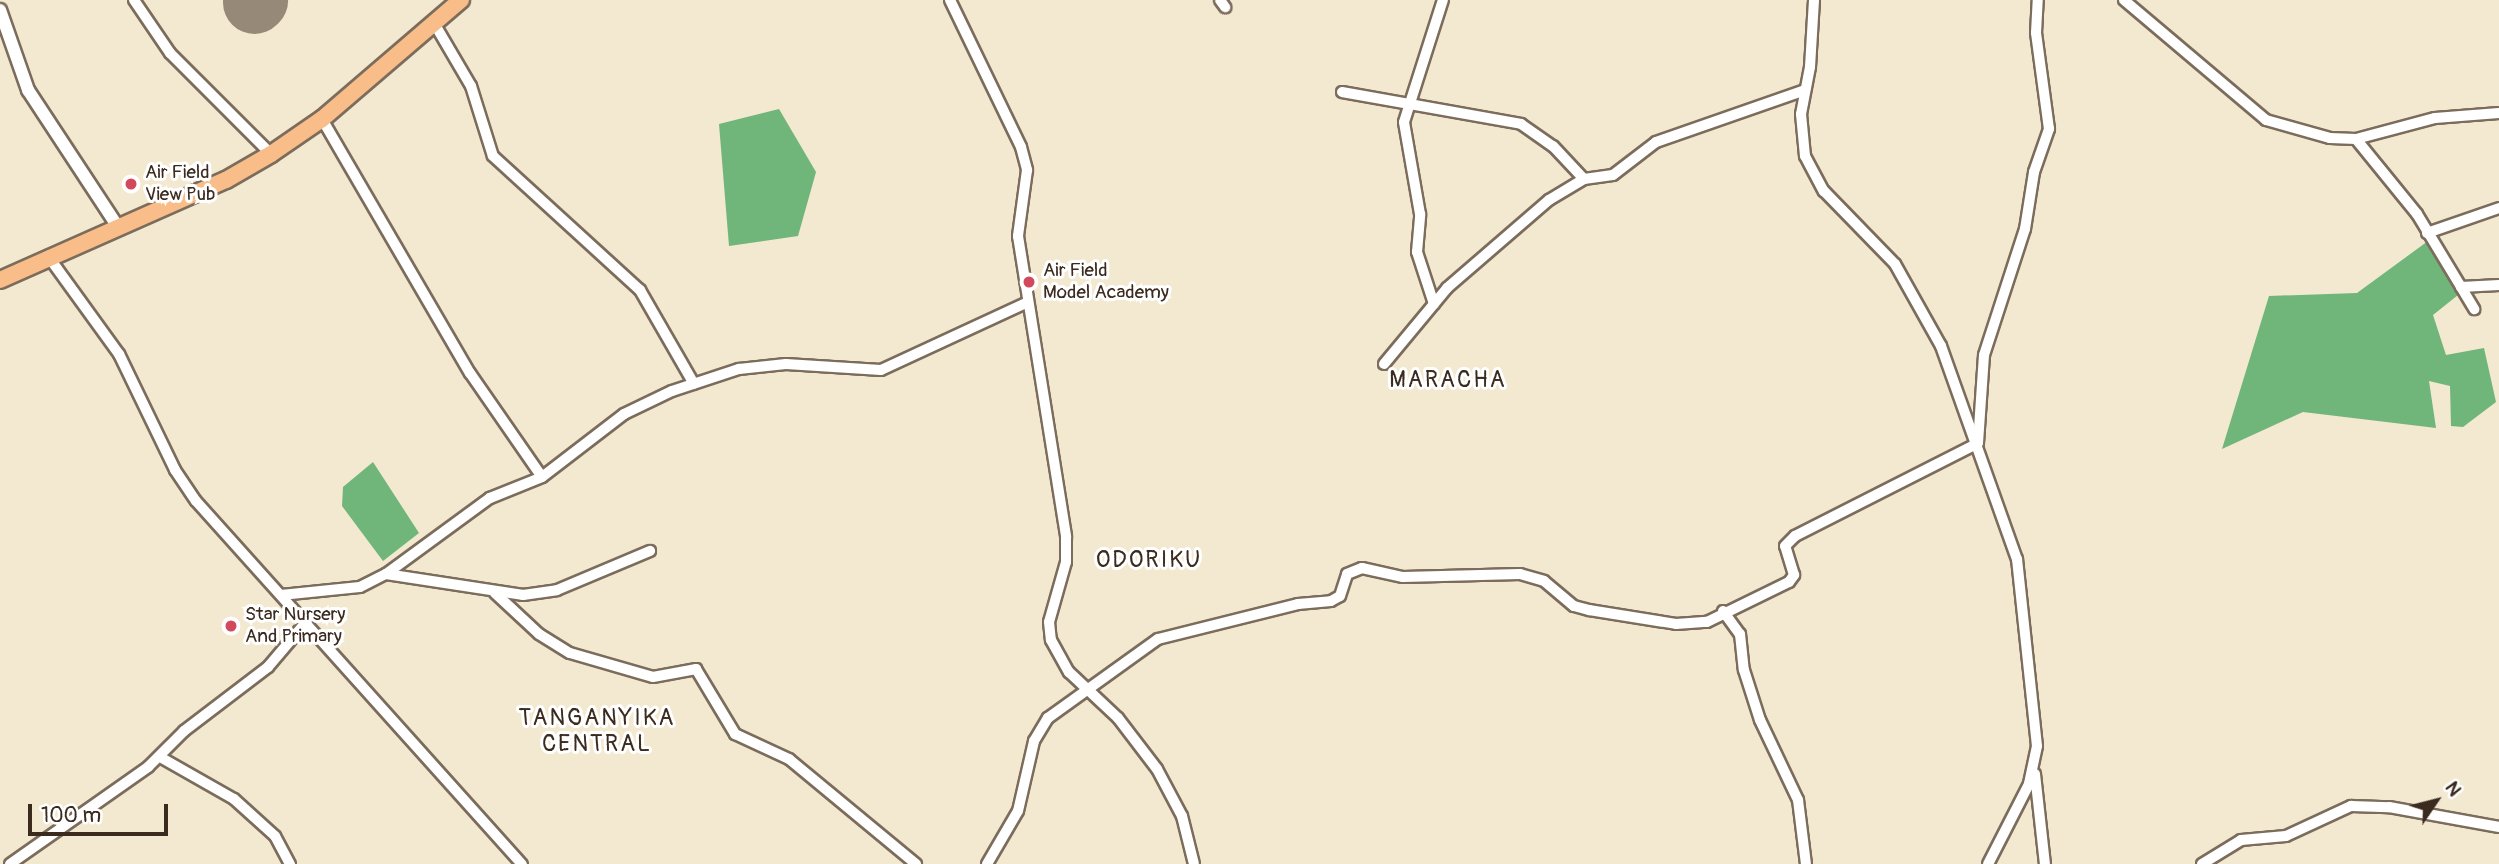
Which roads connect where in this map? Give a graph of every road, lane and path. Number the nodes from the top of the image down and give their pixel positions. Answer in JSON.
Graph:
{"nodes":[{"id":1,"x":134,"y":0,"type":"edge"},
{"id":2,"x":461,"y":0,"type":"edge"},
{"id":3,"x":950,"y":0,"type":"edge"},
{"id":4,"x":1443,"y":0,"type":"edge"},
{"id":5,"x":1814,"y":0,"type":"edge"},
{"id":6,"x":2038,"y":0,"type":"edge"},
{"id":7,"x":2124,"y":0,"type":"edge"},
{"id":8,"x":0,"y":10,"type":"edge"},
{"id":9,"x":434,"y":23,"type":"junction"},
{"id":10,"x":1805,"y":90,"type":"junction"},
{"id":11,"x":1342,"y":92,"type":"dead end"},
{"id":12,"x":1409,"y":102,"type":"junction"},
{"id":13,"x":2499,"y":113,"type":"edge"},
{"id":14,"x":322,"y":119,"type":"junction"},
{"id":15,"x":2356,"y":139,"type":"junction"},
{"id":16,"x":271,"y":154,"type":"junction"},
{"id":17,"x":1584,"y":179,"type":"junction"},
{"id":18,"x":2499,"y":208,"type":"edge"},
{"id":19,"x":118,"y":227,"type":"junction"},
{"id":20,"x":2427,"y":233,"type":"junction"},
{"id":21,"x":48,"y":255,"type":"junction"},
{"id":22,"x":0,"y":280,"type":"edge"},
{"id":23,"x":2499,"y":285,"type":"edge"},
{"id":24,"x":2461,"y":287,"type":"junction"},
{"id":25,"x":1028,"y":302,"type":"junction"},
{"id":26,"x":1434,"y":304,"type":"junction"},
{"id":27,"x":2474,"y":309,"type":"dead end"},
{"id":28,"x":1384,"y":363,"type":"dead end"},
{"id":29,"x":694,"y":384,"type":"junction"},
{"id":30,"x":1978,"y":443,"type":"junction"},
{"id":31,"x":542,"y":477,"type":"junction"},
{"id":32,"x":650,"y":551,"type":"dead end"},
{"id":33,"x":386,"y":574,"type":"junction"},
{"id":34,"x":495,"y":593,"type":"junction"},
{"id":35,"x":281,"y":595,"type":"junction"},
{"id":36,"x":1723,"y":611,"type":"junction"},
{"id":37,"x":307,"y":621,"type":"junction"},
{"id":38,"x":1087,"y":687,"type":"junction"},
{"id":39,"x":160,"y":757,"type":"junction"},
{"id":40,"x":2035,"y":771,"type":"junction"},
{"id":41,"x":2499,"y":827,"type":"edge"},
{"id":42,"x":10,"y":864,"type":"edge"},
{"id":43,"x":290,"y":864,"type":"edge"},
{"id":44,"x":522,"y":864,"type":"edge"},
{"id":45,"x":916,"y":864,"type":"edge"},
{"id":46,"x":987,"y":864,"type":"edge"},
{"id":47,"x":1194,"y":864,"type":"edge"},
{"id":48,"x":1806,"y":864,"type":"edge"},
{"id":49,"x":1988,"y":864,"type":"edge"},
{"id":50,"x":2045,"y":864,"type":"edge"},
{"id":51,"x":2202,"y":864,"type":"edge"}],
"edges":[{"from":1,"to":16,"type":"street"},
{"from":2,"to":9,"type":"main road"},
{"from":3,"to":25,"type":"street"},
{"from":4,"to":12,"type":"street"},
{"from":5,"to":10,"type":"street"},
{"from":6,"to":30,"type":"street"},
{"from":7,"to":15,"type":"street"},
{"from":8,"to":19,"type":"street"},
{"from":9,"to":14,"type":"main road"},
{"from":9,"to":29,"type":"street"},
{"from":10,"to":17,"type":"street"},
{"from":10,"to":30,"type":"street"},
{"from":11,"to":12,"type":"street"},
{"from":12,"to":17,"type":"street"},
{"from":12,"to":26,"type":"street"},
{"from":13,"to":15,"type":"street"},
{"from":14,"to":16,"type":"main road"},
{"from":14,"to":31,"type":"street"},
{"from":15,"to":20,"type":"street"},
{"from":16,"to":19,"type":"main road"},
{"from":17,"to":26,"type":"street"},
{"from":18,"to":20,"type":"street"},
{"from":19,"to":21,"type":"main road"},
{"from":20,"to":24,"type":"street"},
{"from":21,"to":22,"type":"main road"},
{"from":21,"to":35,"type":"street"},
{"from":23,"to":24,"type":"street"},
{"from":24,"to":27,"type":"street"},
{"from":25,"to":29,"type":"street"},
{"from":25,"to":38,"type":"street"},
{"from":26,"to":28,"type":"street"},
{"from":29,"to":31,"type":"street"},
{"from":30,"to":36,"type":"street"},
{"from":30,"to":40,"type":"street"},
{"from":31,"to":33,"type":"street"},
{"from":32,"to":34,"type":"street"},
{"from":33,"to":34,"type":"street"},
{"from":33,"to":35,"type":"street"},
{"from":34,"to":45,"type":"street"},
{"from":35,"to":37,"type":"street"},
{"from":36,"to":38,"type":"street"},
{"from":36,"to":48,"type":"street"},
{"from":37,"to":39,"type":"street"},
{"from":37,"to":44,"type":"street"},
{"from":38,"to":46,"type":"street"},
{"from":38,"to":47,"type":"street"},
{"from":39,"to":42,"type":"street"},
{"from":39,"to":43,"type":"street"},
{"from":40,"to":49,"type":"street"},
{"from":40,"to":50,"type":"street"},
{"from":41,"to":51,"type":"street"}]}
